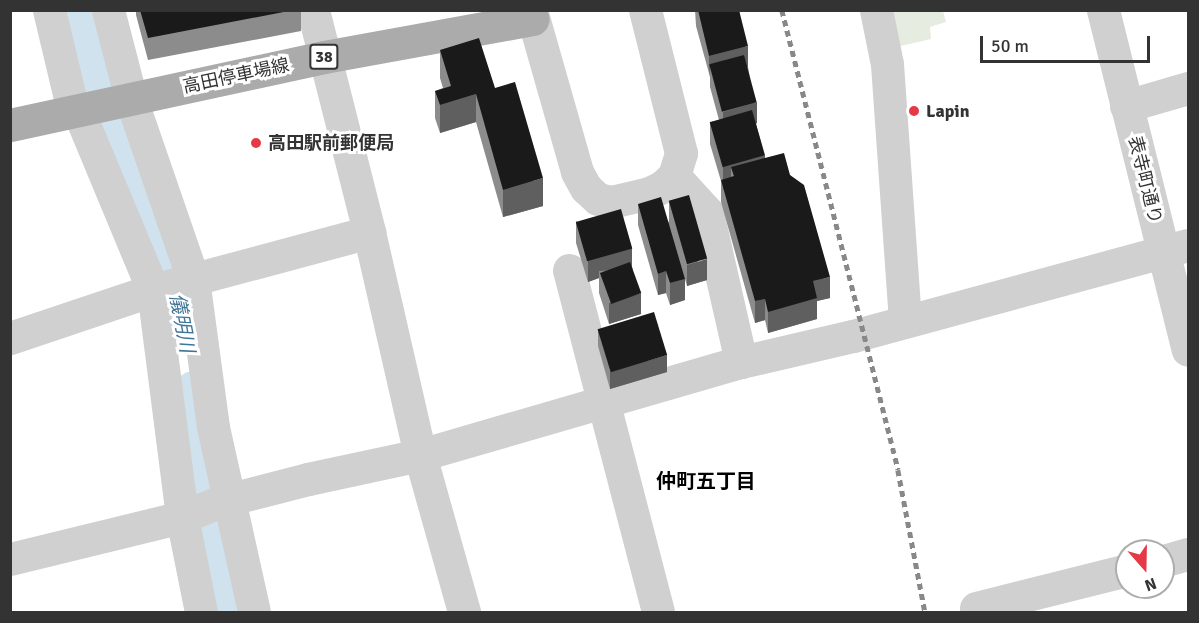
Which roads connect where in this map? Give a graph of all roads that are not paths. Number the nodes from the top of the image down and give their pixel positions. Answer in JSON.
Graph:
{"nodes":[{"id":1,"x":49,"y":10,"type":"edge"},
{"id":2,"x":108,"y":10,"type":"edge"},
{"id":3,"x":313,"y":10,"type":"edge"},
{"id":4,"x":645,"y":10,"type":"edge"},
{"id":5,"x":876,"y":10,"type":"edge"},
{"id":6,"x":1103,"y":10,"type":"edge"},
{"id":7,"x":532,"y":15,"type":"edge"},
{"id":8,"x":324,"y":57,"type":"junction"},
{"id":9,"x":1188,"y":88,"type":"edge"},
{"id":10,"x":97,"y":106,"type":"junction"},
{"id":11,"x":1126,"y":106,"type":"junction"},
{"id":12,"x":10,"y":125,"type":"edge"},
{"id":13,"x":674,"y":176,"type":"junction"},
{"id":14,"x":369,"y":232,"type":"junction"},
{"id":15,"x":1176,"y":248,"type":"edge"},
{"id":16,"x":569,"y":270,"type":"dead end"},
{"id":17,"x":193,"y":279,"type":"junction"},
{"id":18,"x":153,"y":290,"type":"junction"},
{"id":19,"x":905,"y":321,"type":"junction"},
{"id":20,"x":10,"y":338,"type":"edge"},
{"id":21,"x":1188,"y":350,"type":"edge"},
{"id":22,"x":741,"y":362,"type":"junction"},
{"id":23,"x":603,"y":401,"type":"junction"},
{"id":24,"x":420,"y":454,"type":"junction"},
{"id":25,"x":224,"y":501,"type":"junction"},
{"id":26,"x":182,"y":518,"type":"junction"},
{"id":27,"x":10,"y":559,"type":"edge"},
{"id":28,"x":1115,"y":573,"type":"edge"},
{"id":29,"x":976,"y":608,"type":"dead end"},
{"id":30,"x":201,"y":612,"type":"edge"},
{"id":31,"x":254,"y":612,"type":"edge"},
{"id":32,"x":464,"y":612,"type":"edge"},
{"id":33,"x":658,"y":612,"type":"edge"}],
"edges":[{"from":1,"to":10,"type":"street"},
{"from":2,"to":10,"type":"street"},
{"from":3,"to":8,"type":"street"},
{"from":4,"to":13,"type":"street"},
{"from":5,"to":19,"type":"street"},
{"from":6,"to":11,"type":"street","name":"表寺町通り"},
{"from":7,"to":8,"type":"main road","name":"高田停車場線","number":"38"},
{"from":7,"to":13,"type":"street"},
{"from":8,"to":10,"type":"main road","name":"高田停車場線","number":"38"},
{"from":8,"to":14,"type":"street"},
{"from":9,"to":11,"type":"street"},
{"from":10,"to":12,"type":"main road","name":"高田停車場線","number":"38"},
{"from":10,"to":17,"type":"street"},
{"from":10,"to":18,"type":"street"},
{"from":11,"to":15,"type":"street","name":"表寺町通り"},
{"from":13,"to":22,"type":"street"},
{"from":14,"to":17,"type":"street"},
{"from":14,"to":24,"type":"street"},
{"from":15,"to":19,"type":"street"},
{"from":15,"to":21,"type":"street","name":"表寺町通り"},
{"from":16,"to":23,"type":"street"},
{"from":17,"to":18,"type":"street"},
{"from":17,"to":25,"type":"street"},
{"from":18,"to":20,"type":"street"},
{"from":18,"to":26,"type":"street"},
{"from":19,"to":22,"type":"street"},
{"from":22,"to":23,"type":"street"},
{"from":23,"to":24,"type":"street"},
{"from":23,"to":33,"type":"street"},
{"from":24,"to":25,"type":"street"},
{"from":24,"to":32,"type":"street"},
{"from":25,"to":26,"type":"street"},
{"from":25,"to":31,"type":"street"},
{"from":26,"to":27,"type":"street"},
{"from":26,"to":30,"type":"street"},
{"from":28,"to":29,"type":"street"}]}
